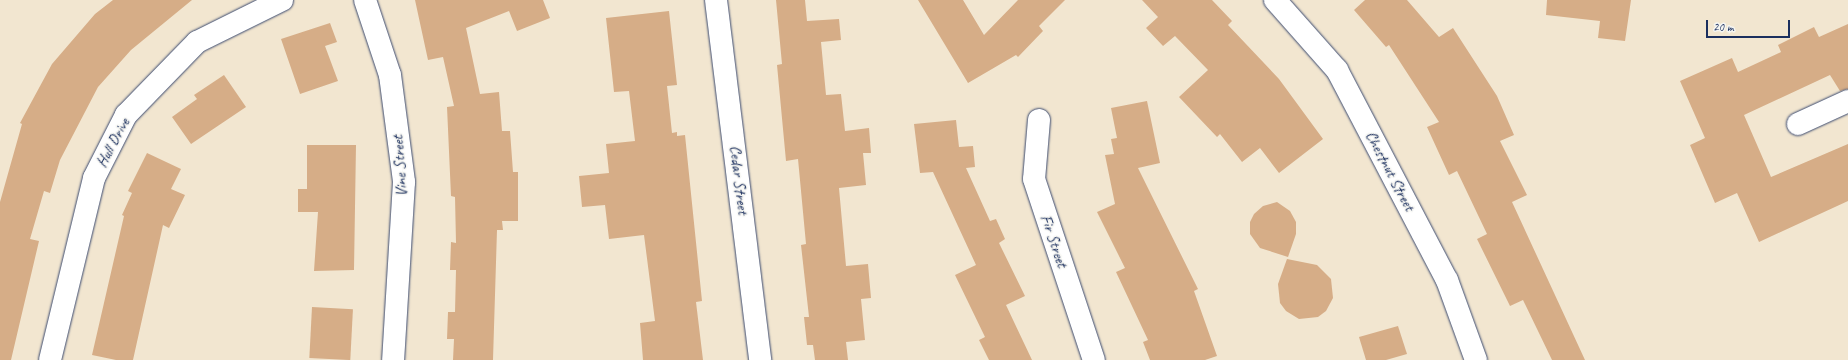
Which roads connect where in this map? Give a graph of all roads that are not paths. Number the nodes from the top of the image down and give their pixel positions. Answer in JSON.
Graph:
{"nodes":[{"id":1,"x":282,"y":0,"type":"edge"},
{"id":2,"x":365,"y":0,"type":"edge"},
{"id":3,"x":716,"y":0,"type":"edge"},
{"id":4,"x":1275,"y":0,"type":"edge"},
{"id":5,"x":1848,"y":101,"type":"edge"},
{"id":6,"x":1039,"y":120,"type":"dead end"},
{"id":7,"x":1798,"y":124,"type":"dead end"},
{"id":8,"x":50,"y":360,"type":"edge"},
{"id":9,"x":393,"y":360,"type":"edge"},
{"id":10,"x":760,"y":360,"type":"edge"},
{"id":11,"x":1094,"y":360,"type":"edge"},
{"id":12,"x":1476,"y":360,"type":"edge"}],
"edges":[{"from":1,"to":8,"type":"street","name":"Hull Drive"},
{"from":2,"to":9,"type":"street","name":"Vine Street"},
{"from":3,"to":10,"type":"street","name":"Cedar Street"},
{"from":4,"to":12,"type":"street","name":"Chestnut Street"},
{"from":5,"to":7,"type":"street"},
{"from":6,"to":11,"type":"street","name":"Fir Street"}]}
